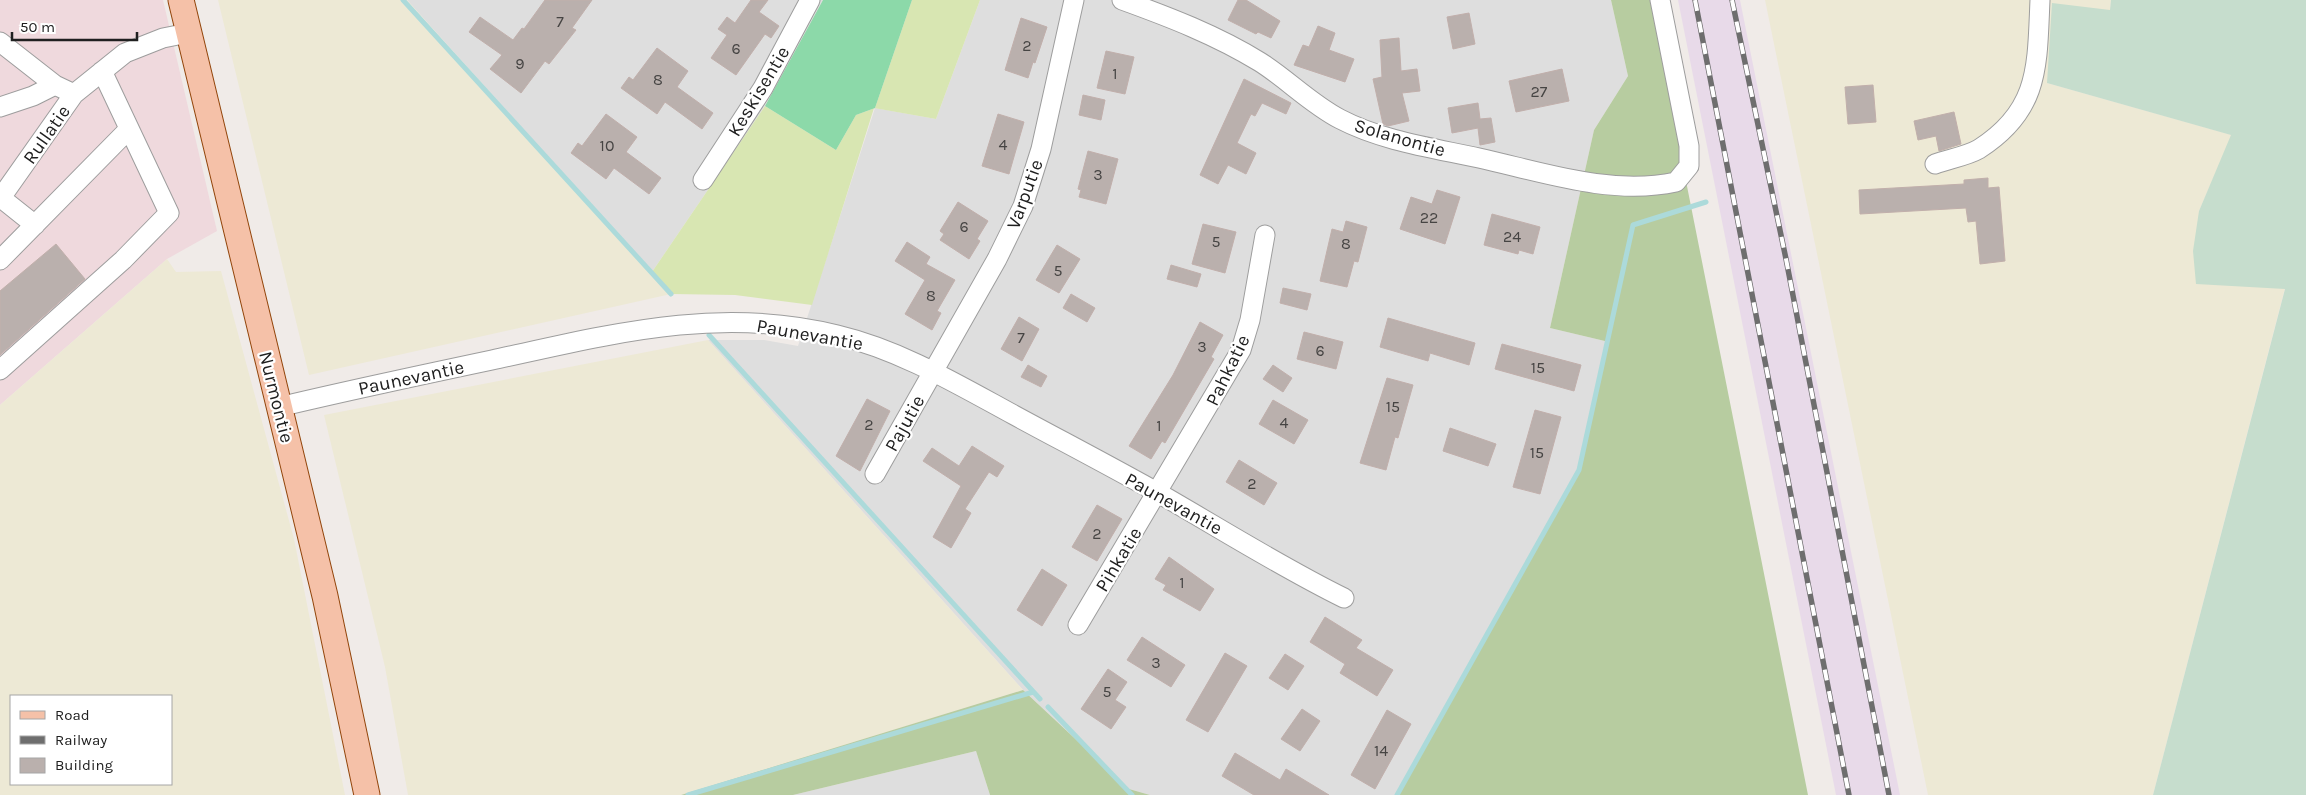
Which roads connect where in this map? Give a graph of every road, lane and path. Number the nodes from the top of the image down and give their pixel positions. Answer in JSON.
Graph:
{"nodes":[{"id":1,"x":181,"y":0,"type":"edge"},
{"id":2,"x":810,"y":0,"type":"edge"},
{"id":3,"x":1074,"y":0,"type":"edge"},
{"id":4,"x":1122,"y":0,"type":"edge"},
{"id":5,"x":1660,"y":0,"type":"edge"},
{"id":6,"x":2040,"y":0,"type":"edge"},
{"id":7,"x":188,"y":33,"type":"junction"},
{"id":8,"x":0,"y":42,"type":"edge"},
{"id":9,"x":102,"y":71,"type":"junction"},
{"id":10,"x":55,"y":85,"type":"junction"},
{"id":11,"x":74,"y":94,"type":"junction"},
{"id":12,"x":0,"y":107,"type":"edge"},
{"id":13,"x":129,"y":129,"type":"junction"},
{"id":14,"x":1935,"y":164,"type":"dead end"},
{"id":15,"x":703,"y":180,"type":"dead end"},
{"id":16,"x":0,"y":199,"type":"edge"},
{"id":17,"x":35,"y":225,"type":"junction"},
{"id":18,"x":1264,"y":235,"type":"dead end"},
{"id":19,"x":0,"y":260,"type":"edge"},
{"id":20,"x":0,"y":370,"type":"edge"},
{"id":21,"x":932,"y":371,"type":"junction"},
{"id":22,"x":279,"y":406,"type":"junction"},
{"id":23,"x":875,"y":474,"type":"dead end"},
{"id":24,"x":1158,"y":493,"type":"junction"},
{"id":25,"x":1344,"y":598,"type":"dead end"},
{"id":26,"x":1078,"y":625,"type":"dead end"},
{"id":27,"x":367,"y":795,"type":"edge"}],
"edges":[{"from":1,"to":7,"type":"main road","name":"Nurmontie"},
{"from":2,"to":15,"type":"street","name":"Keskisentie"},
{"from":3,"to":21,"type":"street","name":"Varputie"},
{"from":4,"to":5,"type":"street","name":"Solanontie"},
{"from":6,"to":14,"type":"street"},
{"from":7,"to":9,"type":"street","name":"Rullatie"},
{"from":7,"to":22,"type":"main road","name":"Nurmontie"},
{"from":8,"to":10,"type":"street"},
{"from":9,"to":11,"type":"street","name":"Rullatie"},
{"from":9,"to":13,"type":"street"},
{"from":10,"to":11,"type":"street"},
{"from":10,"to":12,"type":"street"},
{"from":11,"to":16,"type":"street","name":"Rullatie"},
{"from":13,"to":17,"type":"street"},
{"from":13,"to":20,"type":"street"},
{"from":16,"to":17,"type":"street"},
{"from":17,"to":19,"type":"street"},
{"from":18,"to":24,"type":"street","name":"Pahkatie"},
{"from":21,"to":22,"type":"street","name":"Paunevantie"},
{"from":21,"to":23,"type":"street","name":"Pajutie"},
{"from":21,"to":24,"type":"street","name":"Paunevantie"},
{"from":22,"to":27,"type":"main road","name":"Nurmontie"},
{"from":24,"to":25,"type":"street","name":"Paunevantie"},
{"from":24,"to":26,"type":"street","name":"Pihkatie"}]}
